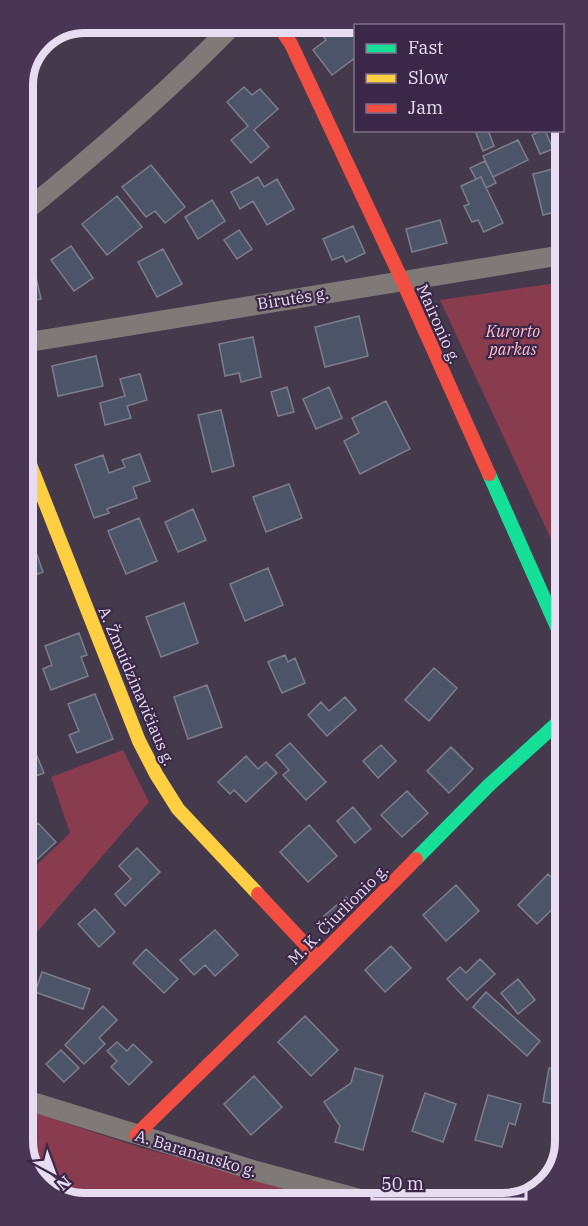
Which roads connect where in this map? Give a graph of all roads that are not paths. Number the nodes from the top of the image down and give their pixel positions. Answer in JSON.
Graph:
{"nodes":[{"id":1,"x":224,"y":33,"type":"edge"},
{"id":2,"x":284,"y":33,"type":"edge"},
{"id":3,"x":33,"y":205,"type":"edge"},
{"id":4,"x":555,"y":256,"type":"edge"},
{"id":5,"x":402,"y":280,"type":"junction"},
{"id":6,"x":33,"y":341,"type":"edge"},
{"id":7,"x":33,"y":471,"type":"edge"},
{"id":8,"x":555,"y":623,"type":"edge"},
{"id":9,"x":555,"y":725,"type":"edge"},
{"id":10,"x":318,"y":958,"type":"junction"},
{"id":11,"x":33,"y":1102,"type":"edge"},
{"id":12,"x":136,"y":1135,"type":"junction"},
{"id":13,"x":336,"y":1193,"type":"edge"}],
"edges":[{"from":1,"to":3,"type":"street"},
{"from":2,"to":5,"type":"street","name":"Maironio g."},
{"from":4,"to":5,"type":"street","name":"Birutės g."},
{"from":5,"to":6,"type":"street","name":"Birutės g."},
{"from":5,"to":8,"type":"street","name":"Maironio g."},
{"from":7,"to":10,"type":"street","name":"A. Žmuidzinavičiaus g."},
{"from":9,"to":10,"type":"street","name":"M. K. Čiurlionio g."},
{"from":10,"to":12,"type":"street","name":"M. K. Čiurlionio g."},
{"from":11,"to":12,"type":"street","name":"A. Baranausko g."},
{"from":12,"to":13,"type":"street","name":"A. Baranausko g."}]}
